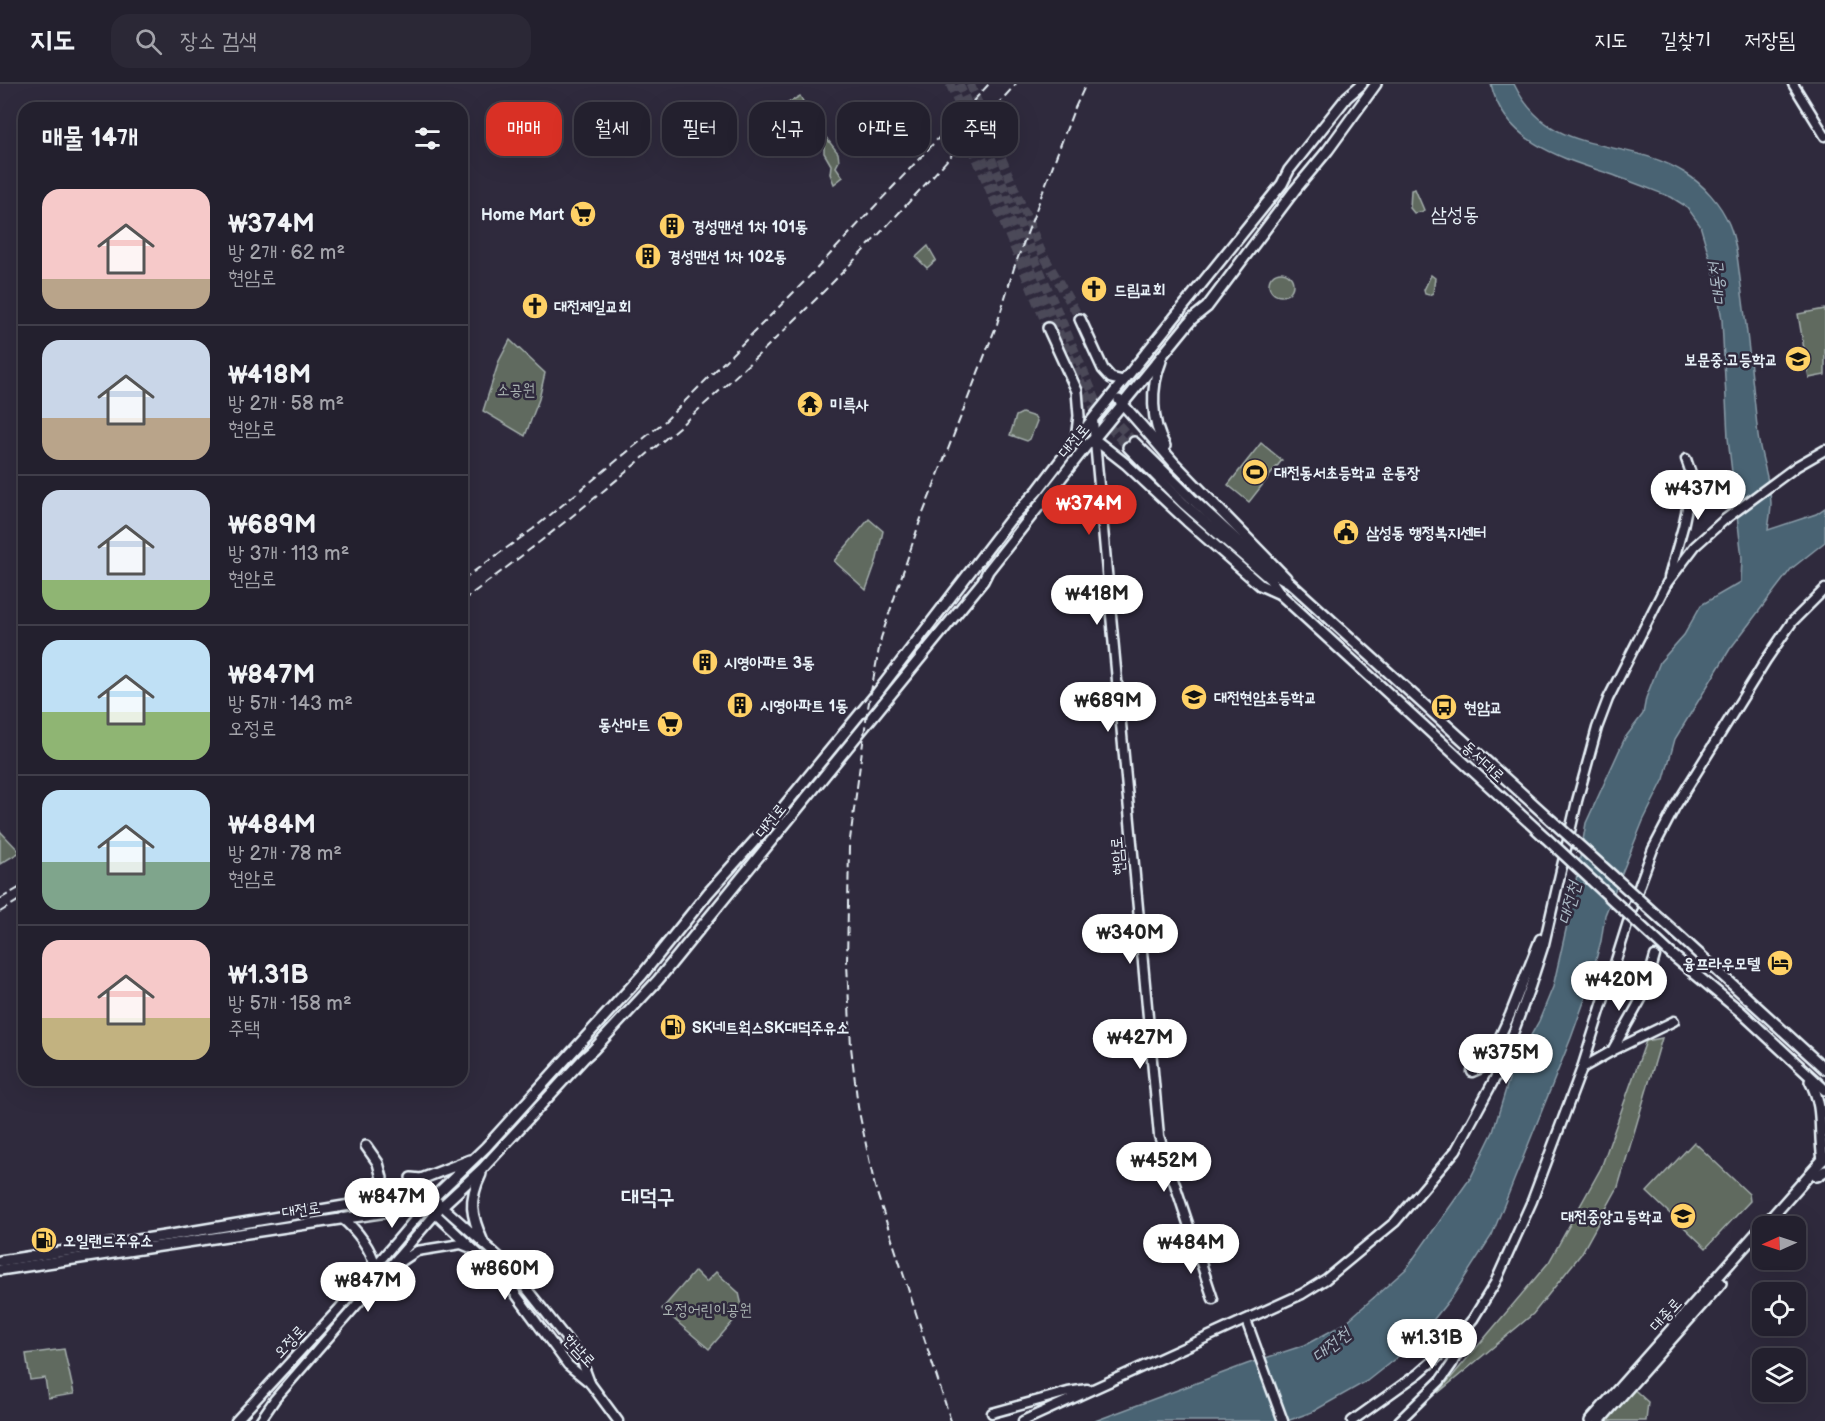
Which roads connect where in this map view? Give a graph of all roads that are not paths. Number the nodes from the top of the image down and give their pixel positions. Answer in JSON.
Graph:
{"nodes":[{"id":1,"x":1362,"y":84,"type":"edge"},
{"id":2,"x":1376,"y":84,"type":"edge"},
{"id":3,"x":1793,"y":84,"type":"edge"},
{"id":4,"x":1825,"y":136,"type":"edge"},
{"id":5,"x":1080,"y":319,"type":"tunnel mouth"},
{"id":6,"x":1048,"y":328,"type":"tunnel mouth"},
{"id":7,"x":1165,"y":351,"type":"junction"},
{"id":8,"x":1123,"y":381,"type":"junction"},
{"id":9,"x":1113,"y":395,"type":"junction"},
{"id":10,"x":1123,"y":404,"type":"junction"},
{"id":11,"x":1093,"y":420,"type":"junction"},
{"id":12,"x":1094,"y":439,"type":"junction"},
{"id":13,"x":1076,"y":440,"type":"junction"},
{"id":14,"x":1825,"y":450,"type":"edge"},
{"id":15,"x":1686,"y":459,"type":"dead end"},
{"id":16,"x":1174,"y":464,"type":"junction"},
{"id":17,"x":1289,"y":582,"type":"junction"},
{"id":18,"x":1667,"y":583,"type":"junction"},
{"id":19,"x":1825,"y":589,"type":"edge"},
{"id":20,"x":1281,"y":594,"type":"junction"},
{"id":21,"x":1554,"y":904,"type":"junction"},
{"id":22,"x":1655,"y":956,"type":"dead end"},
{"id":23,"x":1674,"y":1021,"type":"dead end"},
{"id":24,"x":1612,"y":1051,"type":"junction"},
{"id":25,"x":1820,"y":1062,"type":"edge"},
{"id":26,"x":1582,"y":1068,"type":"junction"},
{"id":27,"x":1802,"y":1068,"type":"junction"},
{"id":28,"x":1825,"y":1069,"type":"edge"},
{"id":29,"x":1472,"y":1072,"type":"dead end"},
{"id":30,"x":1825,"y":1090,"type":"edge"},
{"id":31,"x":366,"y":1146,"type":"dead end"},
{"id":32,"x":475,"y":1159,"type":"junction"},
{"id":33,"x":1823,"y":1166,"type":"edge"},
{"id":34,"x":483,"y":1168,"type":"junction"},
{"id":35,"x":411,"y":1178,"type":"dead end"},
{"id":36,"x":430,"y":1202,"type":"junction"},
{"id":37,"x":356,"y":1204,"type":"junction"},
{"id":38,"x":440,"y":1210,"type":"junction"},
{"id":39,"x":1774,"y":1216,"type":"edge"},
{"id":40,"x":1780,"y":1216,"type":"edge"},
{"id":41,"x":342,"y":1218,"type":"junction"},
{"id":42,"x":1752,"y":1239,"type":"edge"},
{"id":43,"x":483,"y":1242,"type":"junction"},
{"id":44,"x":473,"y":1248,"type":"junction"},
{"id":45,"x":1752,"y":1248,"type":"edge"},
{"id":46,"x":0,"y":1261,"type":"edge"},
{"id":47,"x":376,"y":1268,"type":"junction"},
{"id":48,"x":0,"y":1270,"type":"edge"},
{"id":49,"x":388,"y":1270,"type":"junction"},
{"id":50,"x":1213,"y":1299,"type":"dead end"},
{"id":51,"x":1473,"y":1319,"type":"junction"},
{"id":52,"x":1246,"y":1320,"type":"junction"},
{"id":53,"x":590,"y":1383,"type":"junction"},
{"id":54,"x":1096,"y":1388,"type":"junction"},
{"id":55,"x":992,"y":1413,"type":"dead end"},
{"id":56,"x":236,"y":1421,"type":"edge"},
{"id":57,"x":260,"y":1421,"type":"edge"},
{"id":58,"x":618,"y":1421,"type":"edge"},
{"id":59,"x":1023,"y":1421,"type":"edge"},
{"id":60,"x":1283,"y":1421,"type":"edge"},
{"id":61,"x":1352,"y":1421,"type":"edge"},
{"id":62,"x":1399,"y":1421,"type":"edge"},
{"id":63,"x":1590,"y":1421,"type":"edge"},
{"id":64,"x":1599,"y":1421,"type":"edge"}],
"edges":[{"from":1,"to":8,"type":"main road","name":"대전로"},
{"from":2,"to":7,"type":"main road","name":"대전로"},
{"from":3,"to":4,"type":"main road"},
{"from":5,"to":8,"type":"main road"},
{"from":6,"to":13,"type":"main road"},
{"from":7,"to":10,"type":"main road","name":"대전로"},
{"from":7,"to":16,"type":"main road"},
{"from":8,"to":9,"type":"main road","name":"대전로"},
{"from":9,"to":10,"type":"main road"},
{"from":9,"to":11,"type":"main road","name":"대전로"},
{"from":10,"to":12,"type":"main road","name":"대전로"},
{"from":10,"to":16,"type":"main road"},
{"from":11,"to":12,"type":"main road","name":"현암로"},
{"from":11,"to":13,"type":"main road","name":"대전로"},
{"from":12,"to":20,"type":"main road"},
{"from":12,"to":34,"type":"main road","name":"대전로"},
{"from":12,"to":50,"type":"main road","name":"현암로"},
{"from":13,"to":32,"type":"main road","name":"대전로"},
{"from":14,"to":18,"type":"main road"},
{"from":15,"to":18,"type":"main road"},
{"from":16,"to":17,"type":"main road"},
{"from":17,"to":20,"type":"main road","name":"동서대로"},
{"from":17,"to":25,"type":"main road","name":"동서대로","bridge":true},
{"from":18,"to":21,"type":"main road"},
{"from":19,"to":26,"type":"main road"},
{"from":20,"to":27,"type":"main road","name":"동서대로","bridge":true},
{"from":21,"to":29,"type":"main road"},
{"from":21,"to":52,"type":"main road"},
{"from":22,"to":24,"type":"main road"},
{"from":23,"to":24,"type":"main road"},
{"from":24,"to":26,"type":"main road"},
{"from":25,"to":28,"type":"main road","name":"동서대로"},
{"from":26,"to":51,"type":"main road"},
{"from":27,"to":30,"type":"main road","name":"동서대로"},
{"from":27,"to":33,"type":"main road"},
{"from":31,"to":37,"type":"main road"},
{"from":32,"to":35,"type":"main road"},
{"from":32,"to":36,"type":"main road","name":"대전로"},
{"from":33,"to":39,"type":"main road","name":"대종로"},
{"from":33,"to":40,"type":"main road"},
{"from":34,"to":38,"type":"main road","name":"대전로"},
{"from":34,"to":43,"type":"main road"},
{"from":36,"to":37,"type":"main road","name":"대전로"},
{"from":36,"to":38,"type":"main road","name":"대전로"},
{"from":36,"to":41,"type":"main road","name":"대전로"},
{"from":36,"to":47,"type":"main road","name":"오정로"},
{"from":37,"to":46,"type":"main road","name":"대전로"},
{"from":38,"to":43,"type":"main road","name":"한남로"},
{"from":38,"to":44,"type":"main road","name":"한남로"},
{"from":38,"to":49,"type":"main road","name":"오정로"},
{"from":41,"to":47,"type":"main road"},
{"from":41,"to":48,"type":"main road","name":"대전로"},
{"from":42,"to":63,"type":"main road","name":"대종로"},
{"from":43,"to":53,"type":"main road","name":"한남로"},
{"from":44,"to":49,"type":"main road"},
{"from":44,"to":53,"type":"main road","name":"한남로"},
{"from":45,"to":64,"type":"main road","name":"대종로"},
{"from":47,"to":56,"type":"main road","name":"오정로"},
{"from":49,"to":57,"type":"main road","name":"오정로"},
{"from":51,"to":61,"type":"main road"},
{"from":51,"to":62,"type":"main road"},
{"from":52,"to":54,"type":"main road"},
{"from":52,"to":60,"type":"main road"},
{"from":53,"to":58,"type":"main road","name":"한남로"},
{"from":54,"to":55,"type":"main road"},
{"from":54,"to":59,"type":"main road"}]}
